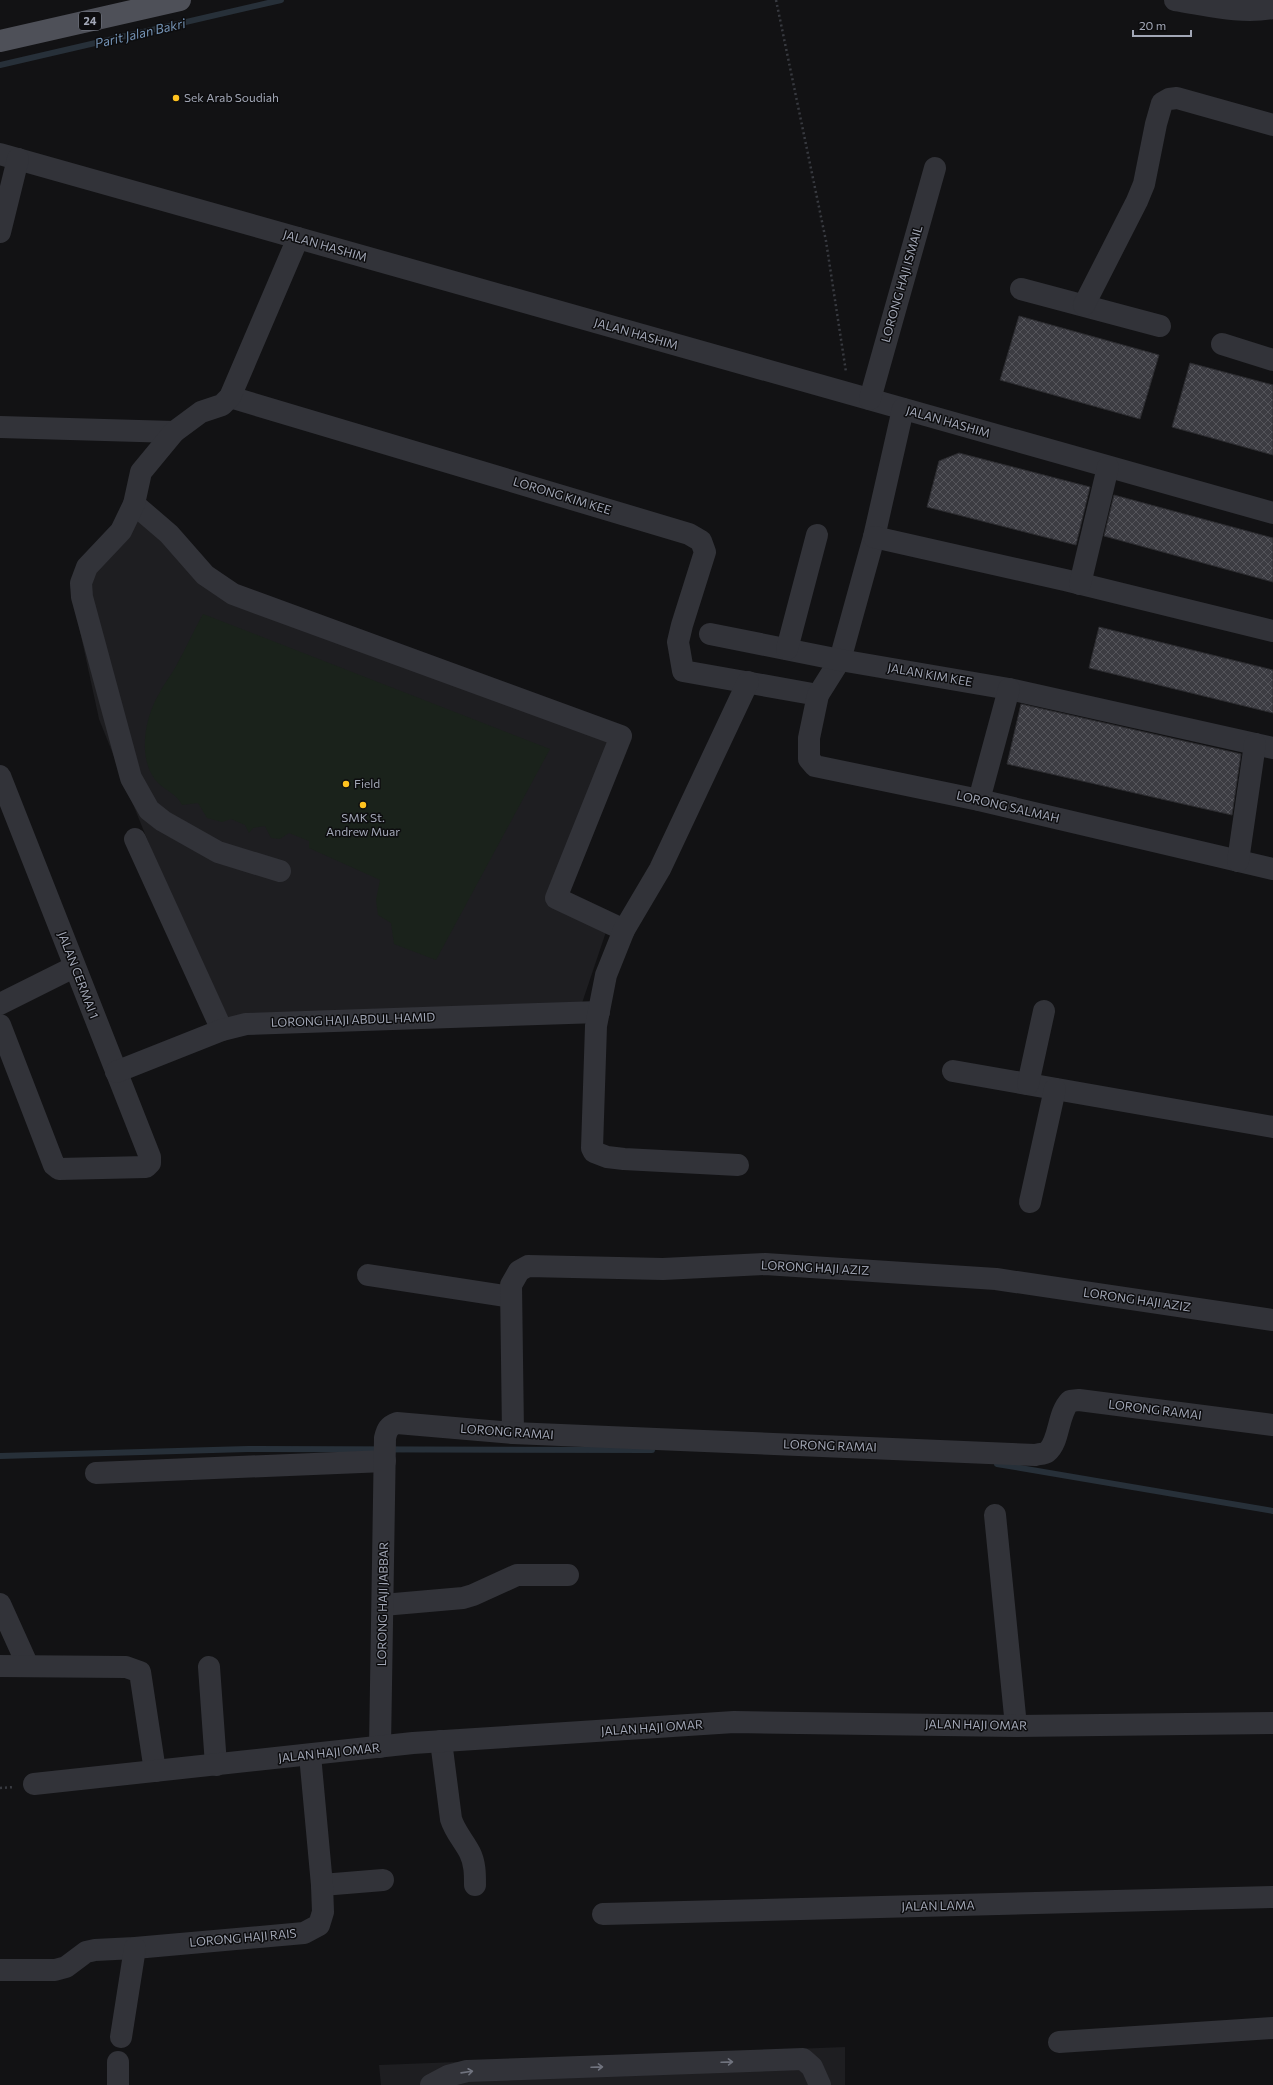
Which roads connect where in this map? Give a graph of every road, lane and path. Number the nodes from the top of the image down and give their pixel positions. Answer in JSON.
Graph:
{"nodes":[{"id":1,"x":180,"y":0,"type":"edge"},
{"id":2,"x":776,"y":0,"type":"edge"},
{"id":3,"x":1175,"y":0,"type":"edge"},
{"id":4,"x":1273,"y":8,"type":"edge"},
{"id":5,"x":0,"y":42,"type":"edge"},
{"id":6,"x":1273,"y":126,"type":"edge"},
{"id":7,"x":9,"y":157,"type":"edge"},
{"id":8,"x":935,"y":168,"type":"dead end"},
{"id":9,"x":0,"y":232,"type":"edge"},
{"id":10,"x":298,"y":238,"type":"junction"},
{"id":11,"x":1021,"y":289,"type":"dead end"},
{"id":12,"x":1084,"y":305,"type":"junction"},
{"id":13,"x":1160,"y":326,"type":"dead end"},
{"id":14,"x":1222,"y":344,"type":"dead end"},
{"id":15,"x":1273,"y":360,"type":"edge"},
{"id":16,"x":230,"y":396,"type":"junction"},
{"id":17,"x":860,"y":397,"type":"junction"},
{"id":18,"x":903,"y":409,"type":"junction"},
{"id":19,"x":0,"y":427,"type":"edge"},
{"id":20,"x":174,"y":432,"type":"junction"},
{"id":21,"x":1108,"y":467,"type":"junction"},
{"id":22,"x":134,"y":504,"type":"junction"},
{"id":23,"x":1273,"y":513,"type":"edge"},
{"id":24,"x":817,"y":535,"type":"dead end"},
{"id":25,"x":874,"y":537,"type":"junction"},
{"id":26,"x":1080,"y":584,"type":"junction"},
{"id":27,"x":1273,"y":631,"type":"edge"},
{"id":28,"x":710,"y":634,"type":"dead end"},
{"id":29,"x":787,"y":649,"type":"junction"},
{"id":30,"x":840,"y":660,"type":"junction"},
{"id":31,"x":748,"y":682,"type":"junction"},
{"id":32,"x":1009,"y":689,"type":"junction"},
{"id":33,"x":818,"y":695,"type":"junction"},
{"id":34,"x":1264,"y":746,"type":"edge"},
{"id":35,"x":1,"y":782,"type":"edge"},
{"id":36,"x":978,"y":800,"type":"junction"},
{"id":37,"x":135,"y":839,"type":"dead end"},
{"id":38,"x":1238,"y":861,"type":"junction"},
{"id":39,"x":1273,"y":869,"type":"edge"},
{"id":40,"x":280,"y":871,"type":"dead end"},
{"id":41,"x":624,"y":930,"type":"junction"},
{"id":42,"x":74,"y":967,"type":"junction"},
{"id":43,"x":0,"y":1004,"type":"edge"},
{"id":44,"x":1044,"y":1010,"type":"dead end"},
{"id":45,"x":599,"y":1012,"type":"junction"},
{"id":46,"x":0,"y":1025,"type":"edge"},
{"id":47,"x":222,"y":1030,"type":"junction"},
{"id":48,"x":953,"y":1071,"type":"dead end"},
{"id":49,"x":116,"y":1072,"type":"junction"},
{"id":50,"x":1028,"y":1084,"type":"junction"},
{"id":51,"x":1055,"y":1089,"type":"junction"},
{"id":52,"x":1273,"y":1127,"type":"edge"},
{"id":53,"x":738,"y":1165,"type":"dead end"},
{"id":54,"x":1030,"y":1202,"type":"dead end"},
{"id":55,"x":368,"y":1274,"type":"dead end"},
{"id":56,"x":511,"y":1297,"type":"junction"},
{"id":57,"x":1273,"y":1320,"type":"edge"},
{"id":58,"x":1273,"y":1425,"type":"edge"},
{"id":59,"x":513,"y":1433,"type":"junction"},
{"id":60,"x":386,"y":1450,"type":"junction"},
{"id":61,"x":96,"y":1473,"type":"dead end"},
{"id":62,"x":995,"y":1515,"type":"dead end"},
{"id":63,"x":568,"y":1576,"type":"dead end"},
{"id":64,"x":0,"y":1604,"type":"edge"},
{"id":65,"x":383,"y":1605,"type":"junction"},
{"id":66,"x":0,"y":1666,"type":"edge"},
{"id":67,"x":28,"y":1666,"type":"junction"},
{"id":68,"x":209,"y":1667,"type":"dead end"},
{"id":69,"x":1273,"y":1723,"type":"edge"},
{"id":70,"x":1016,"y":1726,"type":"junction"},
{"id":71,"x":441,"y":1742,"type":"junction"},
{"id":72,"x":380,"y":1747,"type":"junction"},
{"id":73,"x":310,"y":1755,"type":"junction"},
{"id":74,"x":216,"y":1765,"type":"junction"},
{"id":75,"x":155,"y":1771,"type":"junction"},
{"id":76,"x":34,"y":1784,"type":"dead end"},
{"id":77,"x":383,"y":1880,"type":"dead end"},
{"id":78,"x":322,"y":1885,"type":"junction"},
{"id":79,"x":476,"y":1885,"type":"dead end"},
{"id":80,"x":1273,"y":1897,"type":"edge"},
{"id":81,"x":603,"y":1914,"type":"dead end"},
{"id":82,"x":135,"y":1948,"type":"junction"},
{"id":83,"x":0,"y":1970,"type":"edge"},
{"id":84,"x":1273,"y":2028,"type":"edge"},
{"id":85,"x":120,"y":2037,"type":"dead end"},
{"id":86,"x":1059,"y":2042,"type":"dead end"},
{"id":87,"x":118,"y":2062,"type":"dead end"},
{"id":88,"x":118,"y":2085,"type":"edge"},
{"id":89,"x":431,"y":2085,"type":"edge"},
{"id":90,"x":820,"y":2085,"type":"edge"}],
"edges":[{"from":1,"to":5,"type":"main road","number":"24"},
{"from":2,"to":17,"type":"path"},
{"from":3,"to":4,"type":"street"},
{"from":6,"to":12,"type":"street"},
{"from":7,"to":9,"type":"street"},
{"from":7,"to":10,"type":"street","name":"JALAN HASHIM"},
{"from":8,"to":17,"type":"street","name":"LORONG HAJI ISMAIL"},
{"from":10,"to":16,"type":"street"},
{"from":10,"to":17,"type":"street","name":"JALAN HASHIM"},
{"from":11,"to":12,"type":"street"},
{"from":12,"to":13,"type":"street"},
{"from":14,"to":15,"type":"street"},
{"from":16,"to":20,"type":"street"},
{"from":16,"to":31,"type":"street","name":"LORONG KIM KEE"},
{"from":17,"to":18,"type":"street","name":"JALAN HASHIM"},
{"from":18,"to":21,"type":"street","name":"JALAN HASHIM"},
{"from":18,"to":25,"type":"street"},
{"from":19,"to":20,"type":"street"},
{"from":20,"to":22,"type":"street"},
{"from":21,"to":23,"type":"street","name":"JALAN HASHIM"},
{"from":21,"to":26,"type":"street"},
{"from":22,"to":40,"type":"street"},
{"from":22,"to":41,"type":"street"},
{"from":24,"to":29,"type":"street"},
{"from":25,"to":26,"type":"street"},
{"from":25,"to":30,"type":"street"},
{"from":26,"to":27,"type":"street"},
{"from":28,"to":29,"type":"street","name":"JALAN KIM KEE"},
{"from":29,"to":30,"type":"street","name":"JALAN KIM KEE"},
{"from":30,"to":32,"type":"street","name":"JALAN KIM KEE"},
{"from":30,"to":33,"type":"street"},
{"from":31,"to":33,"type":"street"},
{"from":31,"to":41,"type":"street"},
{"from":32,"to":34,"type":"street","name":"JALAN KIM KEE"},
{"from":32,"to":36,"type":"street"},
{"from":33,"to":36,"type":"street","name":"LORONG SALMAH"},
{"from":34,"to":38,"type":"street"},
{"from":35,"to":42,"type":"street","name":"JALAN CERMAI 1"},
{"from":36,"to":38,"type":"street","name":"LORONG SALMAH"},
{"from":37,"to":47,"type":"street"},
{"from":38,"to":39,"type":"street","name":"LORONG SALMAH"},
{"from":41,"to":45,"type":"street"},
{"from":42,"to":43,"type":"street"},
{"from":42,"to":49,"type":"street","name":"JALAN CERMAI 1"},
{"from":44,"to":50,"type":"street"},
{"from":45,"to":47,"type":"street","name":"LORONG HAJI ABDUL HAMID"},
{"from":45,"to":53,"type":"street"},
{"from":46,"to":49,"type":"street","name":"JALAN CERMAI 1"},
{"from":47,"to":49,"type":"street","name":"LORONG HAJI ABDUL HAMID"},
{"from":48,"to":50,"type":"street"},
{"from":50,"to":51,"type":"street"},
{"from":51,"to":52,"type":"street"},
{"from":51,"to":54,"type":"street"},
{"from":55,"to":56,"type":"street"},
{"from":56,"to":57,"type":"street","name":"LORONG HAJI AZIZ"},
{"from":56,"to":59,"type":"street","name":"LORONG HAJI AZIZ"},
{"from":58,"to":59,"type":"street","name":"LORONG RAMAI"},
{"from":59,"to":60,"type":"street","name":"LORONG RAMAI"},
{"from":60,"to":61,"type":"street"},
{"from":60,"to":65,"type":"street","name":"LORONG HAJI JABBAR"},
{"from":62,"to":70,"type":"street"},
{"from":63,"to":65,"type":"street"},
{"from":64,"to":67,"type":"street"},
{"from":65,"to":72,"type":"street","name":"LORONG HAJI JABBAR"},
{"from":66,"to":67,"type":"street"},
{"from":67,"to":75,"type":"street"},
{"from":68,"to":74,"type":"street"},
{"from":69,"to":70,"type":"street","name":"JALAN HAJI OMAR"},
{"from":70,"to":71,"type":"street","name":"JALAN HAJI OMAR"},
{"from":71,"to":72,"type":"street","name":"JALAN HAJI OMAR"},
{"from":71,"to":79,"type":"street"},
{"from":72,"to":73,"type":"street","name":"JALAN HAJI OMAR"},
{"from":73,"to":74,"type":"street","name":"JALAN HAJI OMAR"},
{"from":73,"to":78,"type":"street","name":"LORONG HAJI RAIS"},
{"from":74,"to":75,"type":"street","name":"JALAN HAJI OMAR"},
{"from":75,"to":76,"type":"street","name":"JALAN HAJI OMAR"},
{"from":77,"to":78,"type":"street"},
{"from":78,"to":82,"type":"street","name":"LORONG HAJI RAIS"},
{"from":80,"to":81,"type":"street","name":"JALAN LAMA"},
{"from":82,"to":83,"type":"street","name":"LORONG HAJI RAIS"},
{"from":82,"to":85,"type":"street"},
{"from":84,"to":86,"type":"street"},
{"from":87,"to":88,"type":"street"},
{"from":89,"to":90,"type":"street","one_way":true}]}
